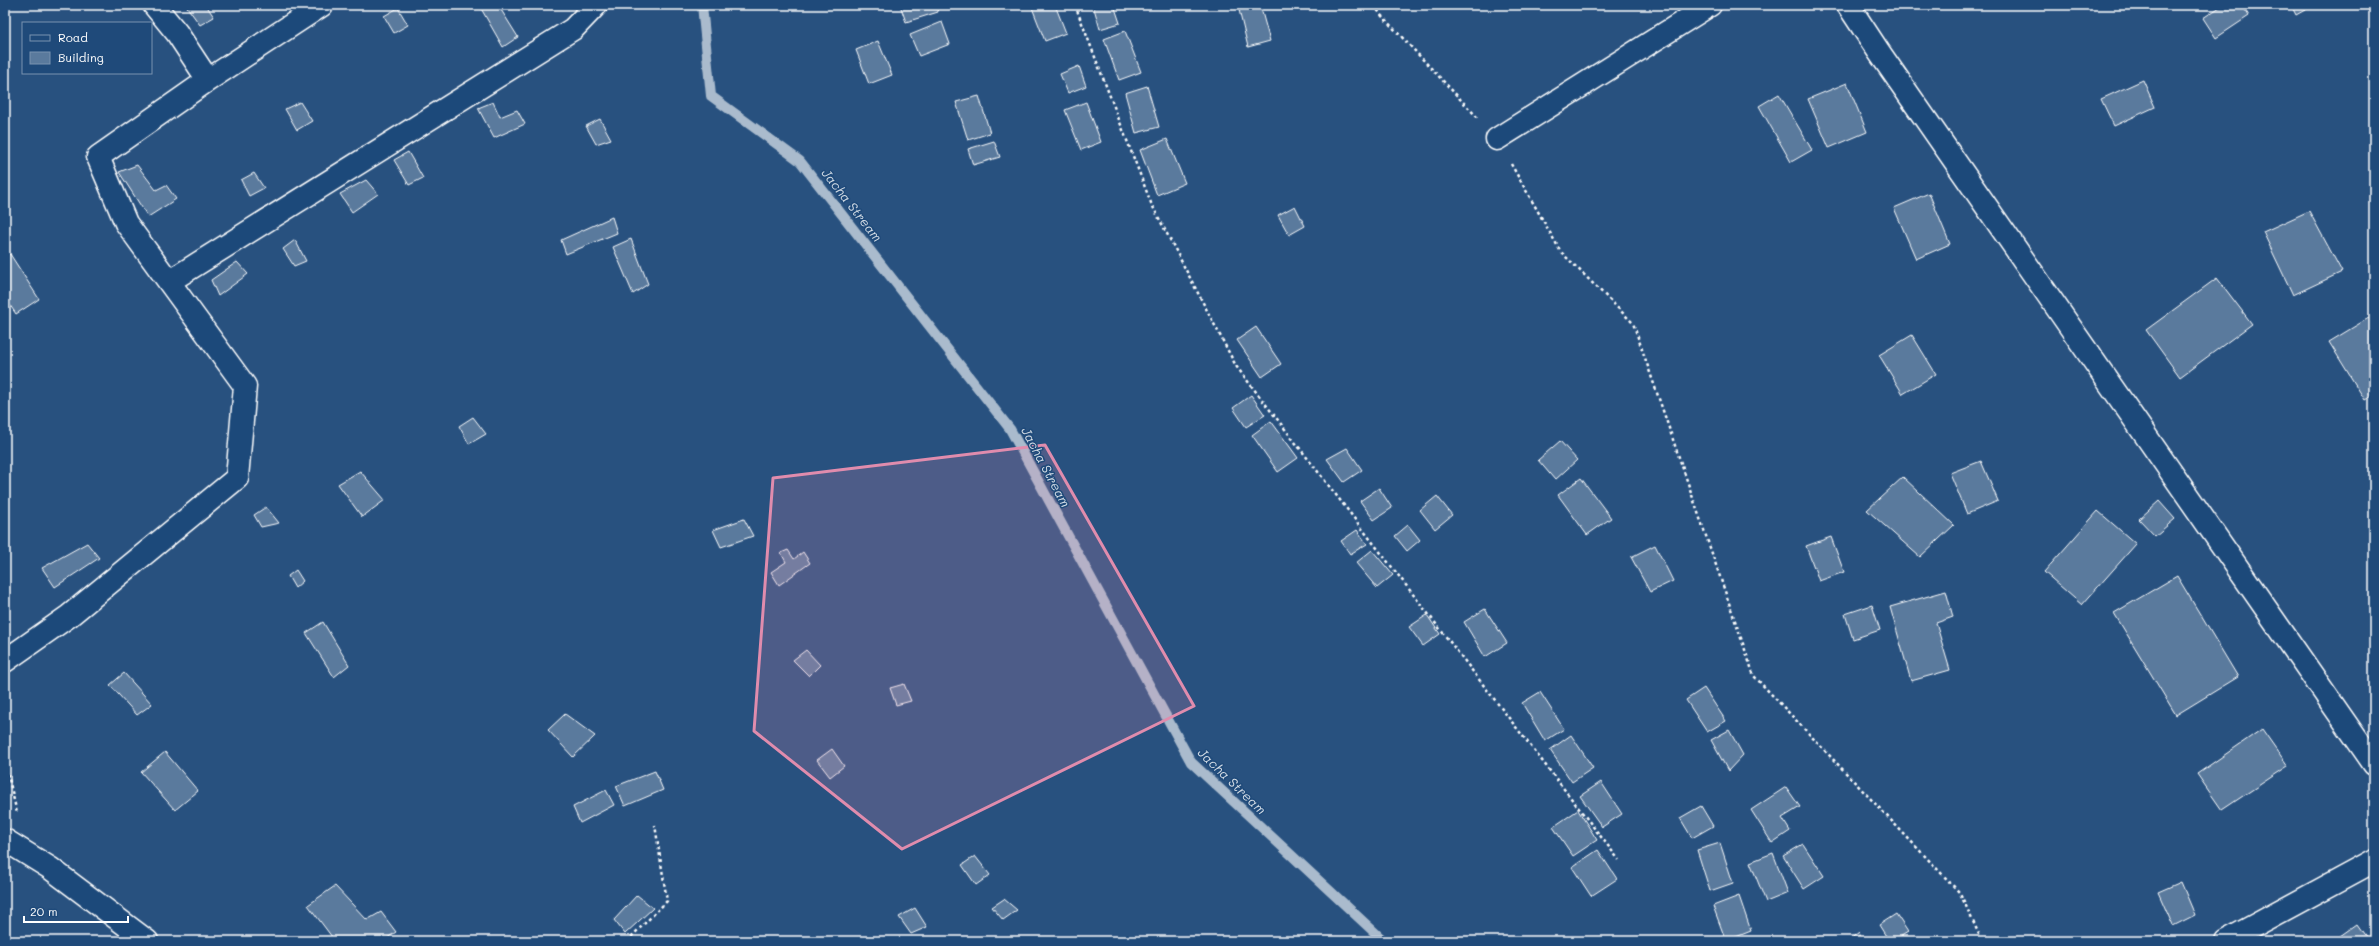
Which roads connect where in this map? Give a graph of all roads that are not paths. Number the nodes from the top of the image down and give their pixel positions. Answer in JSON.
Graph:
{"nodes":[{"id":1,"x":154,"y":5,"type":"edge"},
{"id":2,"x":322,"y":5,"type":"edge"},
{"id":3,"x":596,"y":5,"type":"edge"},
{"id":4,"x":1710,"y":5,"type":"edge"},
{"id":5,"x":1848,"y":5,"type":"edge"},
{"id":6,"x":208,"y":80,"type":"junction"},
{"id":7,"x":1497,"y":139,"type":"road end"},
{"id":8,"x":170,"y":281,"type":"junction"},
{"id":9,"x":5,"y":661,"type":"edge"},
{"id":10,"x":2374,"y":764,"type":"edge"},
{"id":11,"x":5,"y":840,"type":"edge"},
{"id":12,"x":2374,"y":861,"type":"edge"},
{"id":13,"x":147,"y":941,"type":"edge"},
{"id":14,"x":2226,"y":941,"type":"edge"}],
"edges":[{"from":1,"to":6,"type":"street"},
{"from":2,"to":6,"type":"street"},
{"from":3,"to":8,"type":"street"},
{"from":4,"to":7,"type":"street"},
{"from":5,"to":10,"type":"street"},
{"from":6,"to":8,"type":"street"},
{"from":8,"to":9,"type":"street"},
{"from":11,"to":13,"type":"street"},
{"from":12,"to":14,"type":"street"}]}
